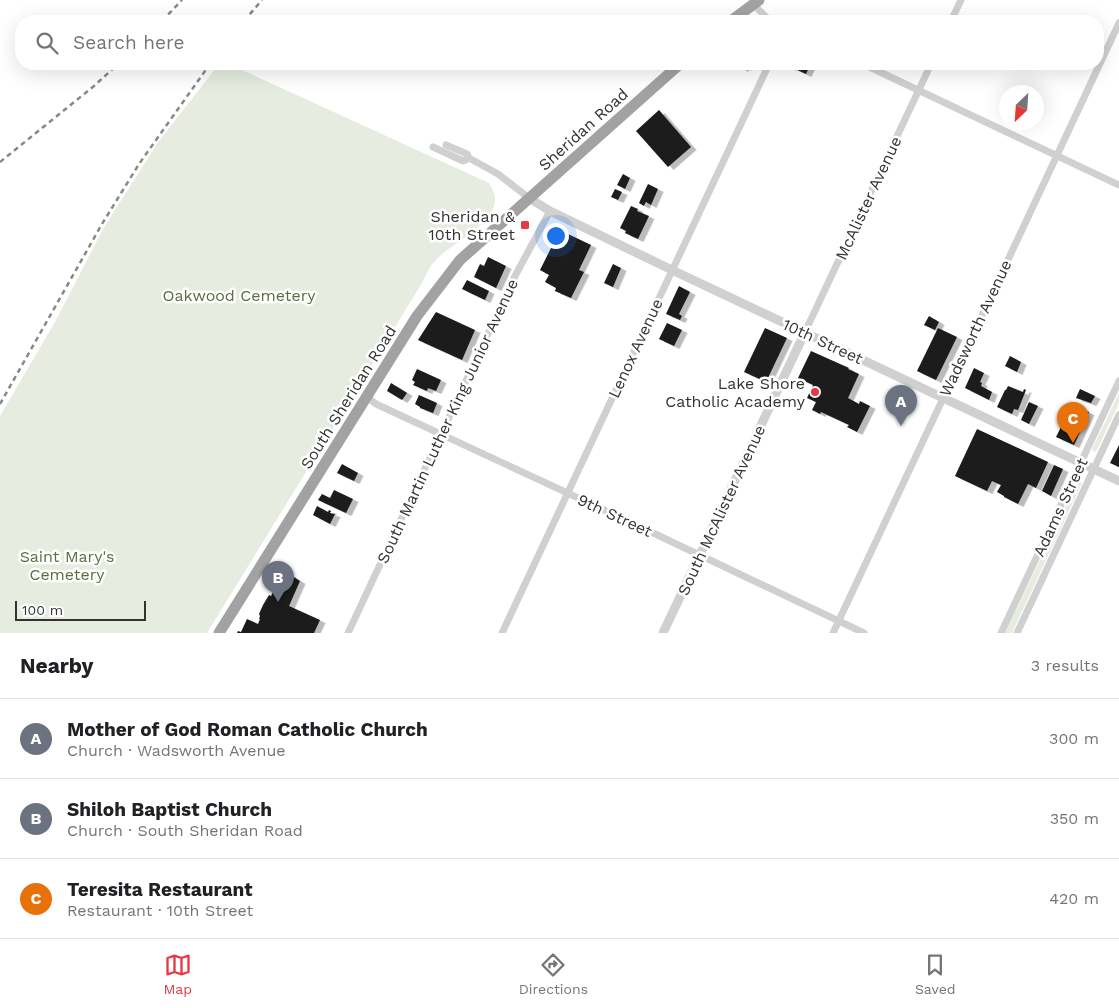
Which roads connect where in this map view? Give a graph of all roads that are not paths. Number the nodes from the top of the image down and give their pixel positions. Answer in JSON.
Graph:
{"nodes":[{"id":1,"x":961,"y":0,"type":"edge"},
{"id":2,"x":756,"y":2,"type":"edge"},
{"id":3,"x":739,"y":15,"type":"edge"},
{"id":4,"x":765,"y":15,"type":"edge"},
{"id":5,"x":954,"y":15,"type":"edge"},
{"id":6,"x":1119,"y":24,"type":"edge"},
{"id":7,"x":1104,"y":55,"type":"edge"},
{"id":8,"x":673,"y":70,"type":"edge"},
{"id":9,"x":766,"y":70,"type":"edge"},
{"id":10,"x":876,"y":70,"type":"edge"},
{"id":11,"x":928,"y":70,"type":"edge"},
{"id":12,"x":1097,"y":70,"type":"edge"},
{"id":13,"x":918,"y":90,"type":"junction"},
{"id":14,"x":446,"y":145,"type":"dead end"},
{"id":15,"x":433,"y":147,"type":"dead end"},
{"id":16,"x":1056,"y":156,"type":"junction"},
{"id":17,"x":469,"y":158,"type":"junction"},
{"id":18,"x":1119,"y":185,"type":"edge"},
{"id":19,"x":529,"y":198,"type":"junction"},
{"id":20,"x":550,"y":211,"type":"junction"},
{"id":21,"x":672,"y":270,"type":"junction"},
{"id":22,"x":805,"y":332,"type":"junction"},
{"id":23,"x":1119,"y":381,"type":"edge"},
{"id":24,"x":367,"y":397,"type":"junction"},
{"id":25,"x":943,"y":398,"type":"junction"},
{"id":26,"x":1119,"y":415,"type":"edge"},
{"id":27,"x":441,"y":434,"type":"junction"},
{"id":28,"x":1080,"y":463,"type":"junction"},
{"id":29,"x":1094,"y":469,"type":"junction"},
{"id":30,"x":1119,"y":481,"type":"edge"},
{"id":31,"x":567,"y":493,"type":"junction"},
{"id":32,"x":700,"y":555,"type":"junction"},
{"id":33,"x":838,"y":621,"type":"junction"},
{"id":34,"x":219,"y":633,"type":"edge"},
{"id":35,"x":348,"y":633,"type":"edge"},
{"id":36,"x":502,"y":633,"type":"edge"},
{"id":37,"x":663,"y":633,"type":"edge"},
{"id":38,"x":833,"y":633,"type":"edge"},
{"id":39,"x":864,"y":633,"type":"edge"},
{"id":40,"x":1000,"y":633,"type":"edge"},
{"id":41,"x":1017,"y":633,"type":"edge"}],
"edges":[{"from":1,"to":5,"type":"street"},
{"from":2,"to":3,"type":"highway"},
{"from":2,"to":4,"type":"street"},
{"from":6,"to":7,"type":"street","name":"Wadsworth Avenue"},
{"from":8,"to":19,"type":"highway","name":"Sheridan Road"},
{"from":9,"to":21,"type":"street","name":"Lenox Avenue"},
{"from":10,"to":13,"type":"street"},
{"from":11,"to":13,"type":"street","name":"McAlister Avenue"},
{"from":12,"to":16,"type":"street","name":"Wadsworth Avenue"},
{"from":13,"to":16,"type":"street"},
{"from":13,"to":22,"type":"street","name":"McAlister Avenue"},
{"from":14,"to":17,"type":"street"},
{"from":15,"to":17,"type":"street"},
{"from":16,"to":18,"type":"street"},
{"from":16,"to":25,"type":"street","name":"Wadsworth Avenue"},
{"from":17,"to":19,"type":"street"},
{"from":19,"to":20,"type":"street","name":"10th Street"},
{"from":19,"to":24,"type":"highway","name":"South Sheridan Road"},
{"from":20,"to":21,"type":"street","name":"10th Street"},
{"from":20,"to":27,"type":"street","name":"South Martin Luther King Junior Avenue"},
{"from":21,"to":22,"type":"street","name":"10th Street"},
{"from":21,"to":31,"type":"street","name":"Lenox Avenue"},
{"from":22,"to":25,"type":"street","name":"10th Street"},
{"from":22,"to":32,"type":"street","name":"South McAlister Avenue"},
{"from":23,"to":28,"type":"street","name":"Adams Street"},
{"from":24,"to":27,"type":"street","name":"9th Street"},
{"from":24,"to":34,"type":"highway","name":"South Sheridan Road"},
{"from":25,"to":28,"type":"street","name":"10th Street"},
{"from":25,"to":33,"type":"street","name":"Wadsworth Avenue"},
{"from":26,"to":29,"type":"street","name":"Adams Street"},
{"from":27,"to":31,"type":"street","name":"9th Street"},
{"from":27,"to":35,"type":"street","name":"South Martin Luther King Junior Avenue"},
{"from":28,"to":29,"type":"street","name":"10th Street"},
{"from":28,"to":40,"type":"street","name":"Adams Street"},
{"from":29,"to":30,"type":"street","name":"10th Street"},
{"from":29,"to":41,"type":"street","name":"Adams Street"},
{"from":31,"to":32,"type":"street","name":"9th Street"},
{"from":31,"to":36,"type":"street","name":"Lenox Avenue"},
{"from":32,"to":33,"type":"street","name":"9th Street"},
{"from":32,"to":37,"type":"street","name":"South McAlister Avenue"},
{"from":33,"to":38,"type":"street","name":"Wadsworth Avenue"},
{"from":33,"to":39,"type":"street","name":"9th Street"}]}
